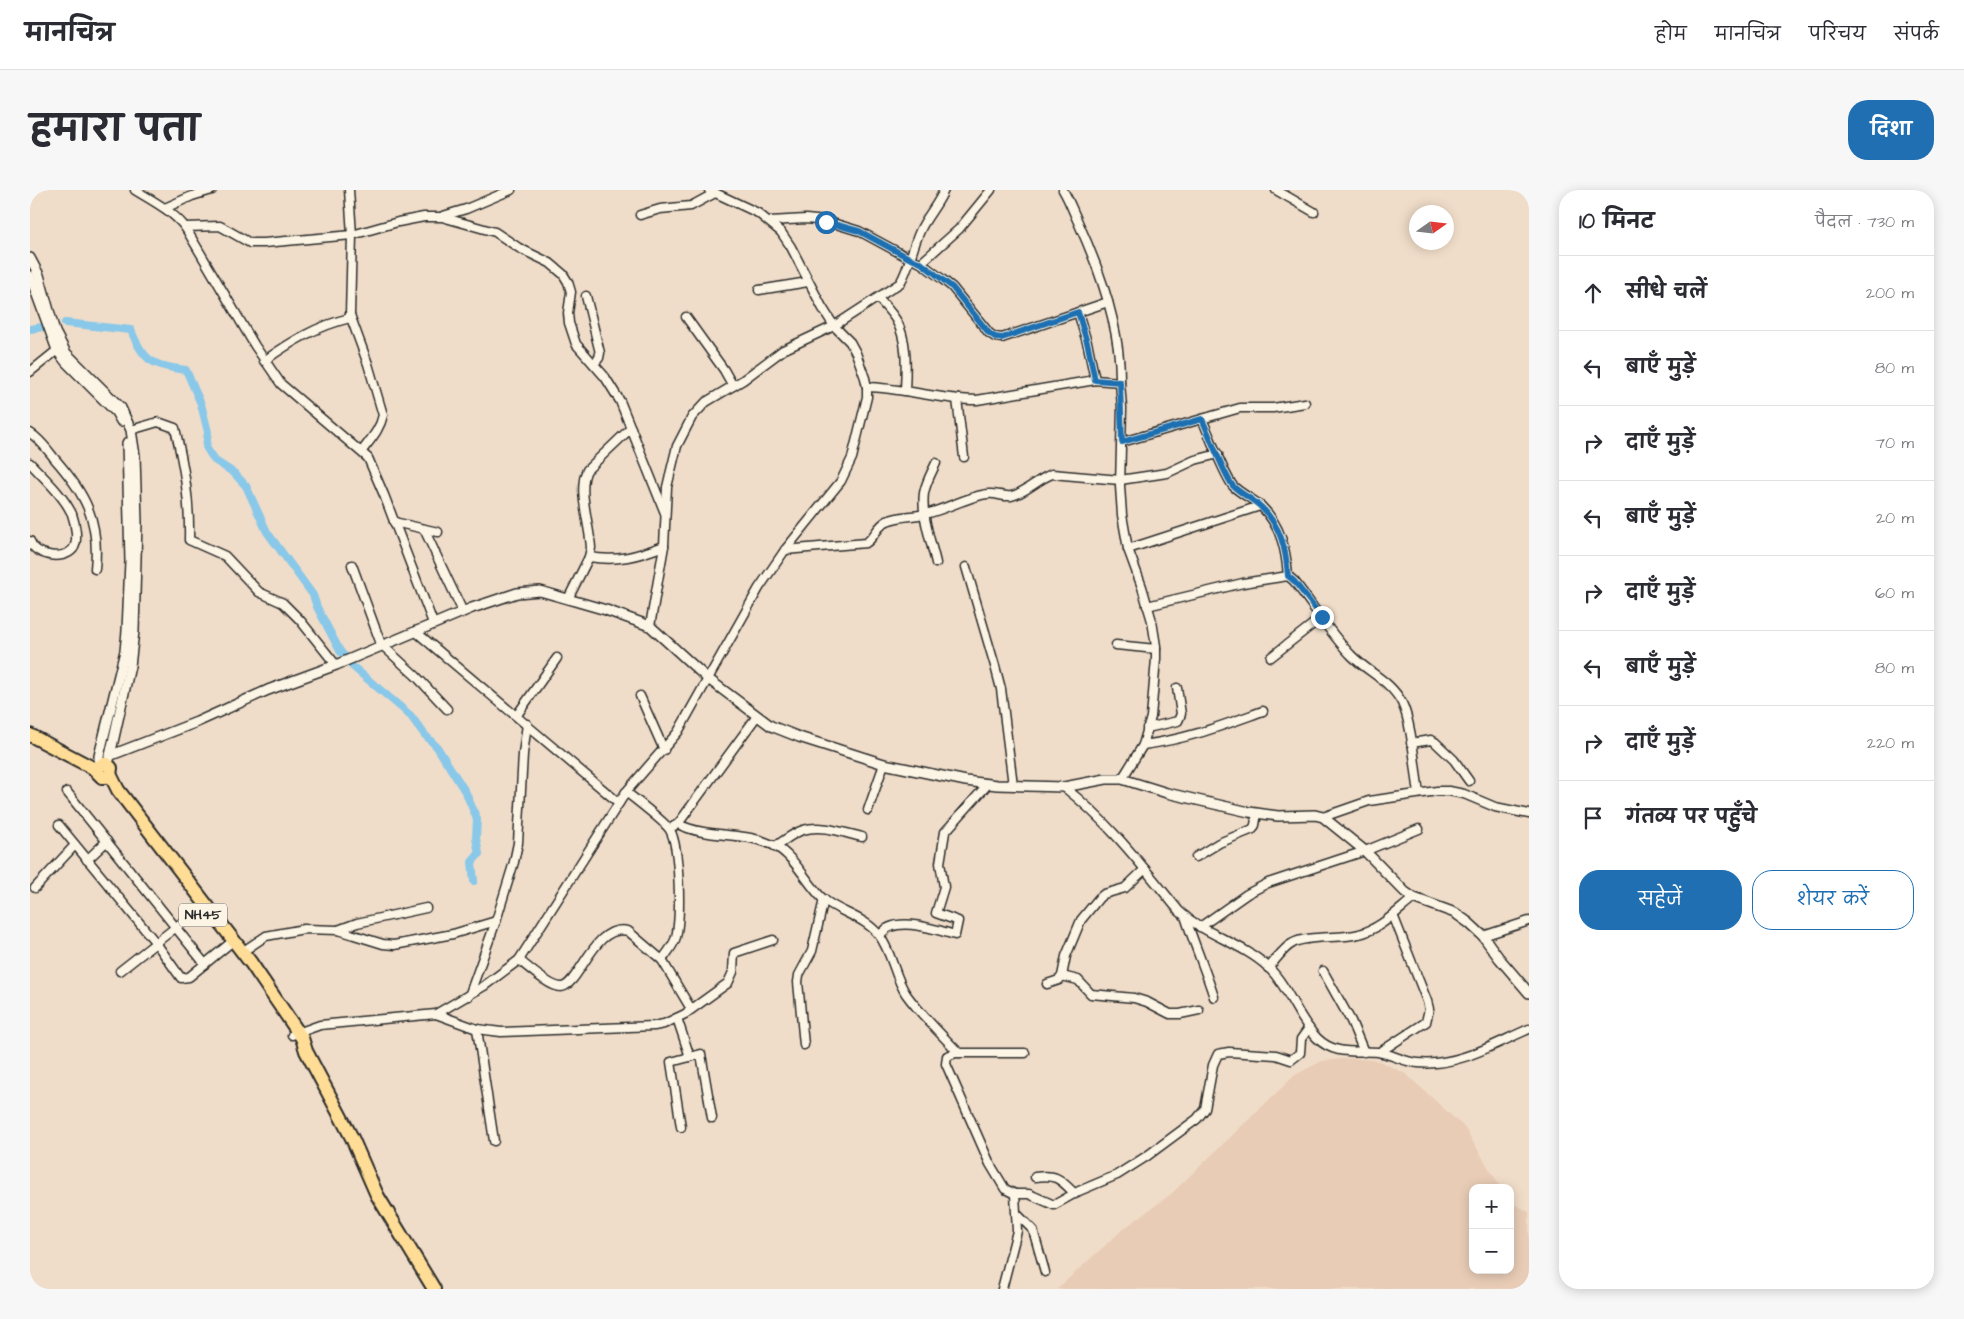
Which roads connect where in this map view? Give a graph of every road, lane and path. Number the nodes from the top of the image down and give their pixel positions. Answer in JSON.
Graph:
{"nodes":[{"id":1,"x":135,"y":190,"type":"edge"},
{"id":2,"x":212,"y":190,"type":"edge"},
{"id":3,"x":348,"y":190,"type":"edge"},
{"id":4,"x":511,"y":190,"type":"edge"},
{"id":5,"x":944,"y":190,"type":"edge"},
{"id":6,"x":991,"y":190,"type":"edge"},
{"id":7,"x":1063,"y":190,"type":"edge"},
{"id":8,"x":1276,"y":190,"type":"edge"},
{"id":9,"x":712,"y":192,"type":"edge"},
{"id":10,"x":165,"y":208,"type":"junction"},
{"id":11,"x":1314,"y":212,"type":"dead end"},
{"id":12,"x":640,"y":215,"type":"dead end"},
{"id":13,"x":442,"y":217,"type":"junction"},
{"id":14,"x":770,"y":221,"type":"junction"},
{"id":15,"x":185,"y":227,"type":"junction"},
{"id":16,"x":352,"y":235,"type":"junction"},
{"id":17,"x":30,"y":258,"type":"edge"},
{"id":18,"x":909,"y":258,"type":"junction"},
{"id":19,"x":921,"y":263,"type":"junction"},
{"id":20,"x":30,"y":276,"type":"edge"},
{"id":21,"x":808,"y":282,"type":"junction"},
{"id":22,"x":759,"y":290,"type":"dead end"},
{"id":23,"x":586,"y":296,"type":"dead end"},
{"id":24,"x":878,"y":298,"type":"junction"},
{"id":25,"x":1108,"y":302,"type":"junction"},
{"id":26,"x":1078,"y":312,"type":"junction"},
{"id":27,"x":686,"y":317,"type":"dead end"},
{"id":28,"x":350,"y":318,"type":"junction"},
{"id":29,"x":834,"y":326,"type":"junction"},
{"id":30,"x":60,"y":348,"type":"junction"},
{"id":31,"x":264,"y":361,"type":"junction"},
{"id":32,"x":594,"y":364,"type":"junction"},
{"id":33,"x":30,"y":372,"type":"edge"},
{"id":34,"x":1095,"y":380,"type":"junction"},
{"id":35,"x":1120,"y":382,"type":"junction"},
{"id":36,"x":733,"y":386,"type":"junction"},
{"id":37,"x":867,"y":388,"type":"junction"},
{"id":38,"x":905,"y":391,"type":"junction"},
{"id":39,"x":958,"y":399,"type":"junction"},
{"id":40,"x":1305,"y":403,"type":"dead end"},
{"id":41,"x":1202,"y":419,"type":"junction"},
{"id":42,"x":631,"y":428,"type":"junction"},
{"id":43,"x":130,"y":430,"type":"junction"},
{"id":44,"x":30,"y":433,"type":"edge"},
{"id":45,"x":1122,"y":442,"type":"junction"},
{"id":46,"x":362,"y":451,"type":"junction"},
{"id":47,"x":1218,"y":454,"type":"junction"},
{"id":48,"x":964,"y":457,"type":"dead end"},
{"id":49,"x":30,"y":463,"type":"edge"},
{"id":50,"x":936,"y":463,"type":"dead end"},
{"id":51,"x":1120,"y":480,"type":"junction"},
{"id":52,"x":1260,"y":506,"type":"junction"},
{"id":53,"x":665,"y":513,"type":"junction"},
{"id":54,"x":925,"y":514,"type":"junction"},
{"id":55,"x":394,"y":522,"type":"junction"},
{"id":56,"x":424,"y":529,"type":"junction"},
{"id":57,"x":438,"y":532,"type":"dead end"},
{"id":58,"x":30,"y":541,"type":"edge"},
{"id":59,"x":664,"y":546,"type":"junction"},
{"id":60,"x":1128,"y":549,"type":"junction"},
{"id":61,"x":785,"y":550,"type":"junction"},
{"id":62,"x":589,"y":558,"type":"junction"},
{"id":63,"x":936,"y":563,"type":"dead end"},
{"id":64,"x":352,"y":565,"type":"dead end"},
{"id":65,"x":966,"y":567,"type":"dead end"},
{"id":66,"x":95,"y":568,"type":"dead end"},
{"id":67,"x":1288,"y":576,"type":"junction"},
{"id":68,"x":568,"y":599,"type":"junction"},
{"id":69,"x":1147,"y":606,"type":"junction"},
{"id":70,"x":463,"y":612,"type":"junction"},
{"id":71,"x":1322,"y":617,"type":"junction"},
{"id":72,"x":433,"y":623,"type":"junction"},
{"id":73,"x":650,"y":626,"type":"junction"},
{"id":74,"x":415,"y":631,"type":"junction"},
{"id":75,"x":381,"y":644,"type":"junction"},
{"id":76,"x":1116,"y":645,"type":"dead end"},
{"id":77,"x":1156,"y":649,"type":"junction"},
{"id":78,"x":1271,"y":657,"type":"dead end"},
{"id":79,"x":557,"y":658,"type":"dead end"},
{"id":80,"x":336,"y":664,"type":"junction"},
{"id":81,"x":707,"y":678,"type":"junction"},
{"id":82,"x":1177,"y":688,"type":"dead end"},
{"id":83,"x":640,"y":696,"type":"dead end"},
{"id":84,"x":447,"y":709,"type":"dead end"},
{"id":85,"x":1263,"y":711,"type":"dead end"},
{"id":86,"x":517,"y":715,"type":"junction"},
{"id":87,"x":757,"y":716,"type":"junction"},
{"id":88,"x":527,"y":724,"type":"junction"},
{"id":89,"x":1147,"y":728,"type":"junction"},
{"id":90,"x":30,"y":735,"type":"edge"},
{"id":91,"x":1410,"y":743,"type":"junction"},
{"id":92,"x":1143,"y":745,"type":"junction"},
{"id":93,"x":664,"y":750,"type":"junction"},
{"id":94,"x":884,"y":764,"type":"junction"},
{"id":95,"x":105,"y":768,"type":"junction"},
{"id":96,"x":1122,"y":778,"type":"junction"},
{"id":97,"x":1469,"y":781,"type":"dead end"},
{"id":98,"x":988,"y":784,"type":"junction"},
{"id":99,"x":1013,"y":785,"type":"junction"},
{"id":100,"x":1064,"y":787,"type":"junction"},
{"id":101,"x":67,"y":792,"type":"dead end"},
{"id":102,"x":626,"y":792,"type":"junction"},
{"id":103,"x":1419,"y":793,"type":"junction"},
{"id":104,"x":619,"y":802,"type":"junction"},
{"id":105,"x":868,"y":810,"type":"dead end"},
{"id":106,"x":1257,"y":813,"type":"junction"},
{"id":107,"x":1529,"y":814,"type":"edge"},
{"id":108,"x":1323,"y":817,"type":"junction"},
{"id":109,"x":678,"y":824,"type":"junction"},
{"id":110,"x":59,"y":825,"type":"dead end"},
{"id":111,"x":670,"y":829,"type":"junction"},
{"id":112,"x":1419,"y":829,"type":"dead end"},
{"id":113,"x":862,"y":837,"type":"dead end"},
{"id":114,"x":107,"y":841,"type":"junction"},
{"id":115,"x":75,"y":845,"type":"junction"},
{"id":116,"x":775,"y":846,"type":"junction"},
{"id":117,"x":1365,"y":850,"type":"junction"},
{"id":118,"x":1196,"y":857,"type":"dead end"},
{"id":119,"x":87,"y":860,"type":"junction"},
{"id":120,"x":1145,"y":869,"type":"junction"},
{"id":121,"x":36,"y":888,"type":"dead end"},
{"id":122,"x":1414,"y":898,"type":"junction"},
{"id":123,"x":824,"y":899,"type":"junction"},
{"id":124,"x":426,"y":908,"type":"dead end"},
{"id":125,"x":199,"y":909,"type":"junction"},
{"id":126,"x":1393,"y":915,"type":"junction"},
{"id":127,"x":1185,"y":916,"type":"junction"},
{"id":128,"x":496,"y":921,"type":"junction"},
{"id":129,"x":1528,"y":921,"type":"edge"},
{"id":130,"x":1200,"y":927,"type":"junction"},
{"id":131,"x":176,"y":928,"type":"junction"},
{"id":132,"x":338,"y":930,"type":"junction"},
{"id":133,"x":880,"y":936,"type":"junction"},
{"id":134,"x":1483,"y":936,"type":"junction"},
{"id":135,"x":773,"y":940,"type":"dead end"},
{"id":136,"x":156,"y":943,"type":"junction"},
{"id":137,"x":228,"y":945,"type":"junction"},
{"id":138,"x":242,"y":952,"type":"junction"},
{"id":139,"x":519,"y":960,"type":"junction"},
{"id":140,"x":662,"y":960,"type":"junction"},
{"id":141,"x":205,"y":964,"type":"junction"},
{"id":142,"x":1268,"y":968,"type":"junction"},
{"id":143,"x":120,"y":971,"type":"dead end"},
{"id":144,"x":1323,"y":971,"type":"dead end"},
{"id":145,"x":1062,"y":976,"type":"junction"},
{"id":146,"x":1047,"y":984,"type":"dead end"},
{"id":147,"x":1529,"y":993,"type":"edge"},
{"id":148,"x":469,"y":996,"type":"junction"},
{"id":149,"x":1214,"y":997,"type":"dead end"},
{"id":150,"x":691,"y":1009,"type":"junction"},
{"id":151,"x":1199,"y":1010,"type":"dead end"},
{"id":152,"x":436,"y":1014,"type":"junction"},
{"id":153,"x":677,"y":1018,"type":"junction"},
{"id":154,"x":1309,"y":1028,"type":"junction"},
{"id":155,"x":1529,"y":1029,"type":"edge"},
{"id":156,"x":477,"y":1030,"type":"junction"},
{"id":157,"x":295,"y":1034,"type":"junction"},
{"id":158,"x":804,"y":1045,"type":"dead end"},
{"id":159,"x":1025,"y":1052,"type":"dead end"},
{"id":160,"x":1364,"y":1052,"type":"junction"},
{"id":161,"x":1380,"y":1052,"type":"junction"},
{"id":162,"x":959,"y":1053,"type":"junction"},
{"id":163,"x":690,"y":1057,"type":"junction"},
{"id":164,"x":712,"y":1118,"type":"dead end"},
{"id":165,"x":681,"y":1127,"type":"dead end"},
{"id":166,"x":494,"y":1141,"type":"dead end"},
{"id":167,"x":1035,"y":1177,"type":"dead end"},
{"id":168,"x":1015,"y":1194,"type":"junction"},
{"id":169,"x":1075,"y":1194,"type":"junction"},
{"id":170,"x":1017,"y":1214,"type":"junction"},
{"id":171,"x":1045,"y":1272,"type":"dead end"},
{"id":172,"x":434,"y":1289,"type":"edge"},
{"id":173,"x":1002,"y":1289,"type":"edge"}],
"edges":[{"from":1,"to":10,"type":"street"},
{"from":2,"to":10,"type":"street"},
{"from":3,"to":16,"type":"street"},
{"from":4,"to":13,"type":"street"},
{"from":5,"to":18,"type":"street"},
{"from":6,"to":19,"type":"street"},
{"from":7,"to":25,"type":"street"},
{"from":8,"to":11,"type":"street"},
{"from":9,"to":12,"type":"street"},
{"from":9,"to":14,"type":"street"},
{"from":10,"to":15,"type":"street"},
{"from":13,"to":16,"type":"street"},
{"from":13,"to":32,"type":"street"},
{"from":14,"to":18,"type":"street"},
{"from":14,"to":21,"type":"street"},
{"from":15,"to":16,"type":"street"},
{"from":15,"to":31,"type":"street"},
{"from":16,"to":28,"type":"street"},
{"from":17,"to":30,"type":"street"},
{"from":18,"to":19,"type":"street"},
{"from":18,"to":24,"type":"street"},
{"from":19,"to":26,"type":"street"},
{"from":20,"to":30,"type":"street"},
{"from":21,"to":22,"type":"street"},
{"from":21,"to":29,"type":"street"},
{"from":23,"to":32,"type":"street"},
{"from":24,"to":29,"type":"street"},
{"from":24,"to":38,"type":"street"},
{"from":25,"to":26,"type":"street"},
{"from":25,"to":35,"type":"street"},
{"from":26,"to":34,"type":"street"},
{"from":27,"to":36,"type":"street"},
{"from":28,"to":31,"type":"street"},
{"from":28,"to":46,"type":"street"},
{"from":29,"to":36,"type":"street"},
{"from":29,"to":37,"type":"street"},
{"from":30,"to":33,"type":"street"},
{"from":30,"to":43,"type":"street"},
{"from":30,"to":95,"type":"street"},
{"from":31,"to":46,"type":"street"},
{"from":32,"to":42,"type":"street"},
{"from":34,"to":35,"type":"street"},
{"from":34,"to":39,"type":"street"},
{"from":35,"to":45,"type":"street"},
{"from":36,"to":53,"type":"street"},
{"from":37,"to":38,"type":"street"},
{"from":37,"to":61,"type":"street"},
{"from":38,"to":39,"type":"street"},
{"from":39,"to":48,"type":"street"},
{"from":40,"to":41,"type":"street"},
{"from":41,"to":45,"type":"street"},
{"from":41,"to":47,"type":"street"},
{"from":42,"to":53,"type":"street"},
{"from":42,"to":62,"type":"street"},
{"from":43,"to":80,"type":"street"},
{"from":43,"to":95,"type":"street"},
{"from":44,"to":66,"type":"street"},
{"from":45,"to":51,"type":"street"},
{"from":46,"to":55,"type":"street"},
{"from":47,"to":51,"type":"street"},
{"from":47,"to":52,"type":"street"},
{"from":49,"to":58,"type":"street"},
{"from":50,"to":54,"type":"street"},
{"from":51,"to":54,"type":"street"},
{"from":51,"to":60,"type":"street"},
{"from":52,"to":60,"type":"street"},
{"from":52,"to":67,"type":"street"},
{"from":53,"to":59,"type":"street"},
{"from":54,"to":61,"type":"street"},
{"from":54,"to":63,"type":"street"},
{"from":55,"to":56,"type":"street"},
{"from":55,"to":72,"type":"street"},
{"from":56,"to":57,"type":"street"},
{"from":56,"to":70,"type":"street"},
{"from":59,"to":62,"type":"street"},
{"from":59,"to":73,"type":"street"},
{"from":60,"to":69,"type":"street"},
{"from":61,"to":81,"type":"street"},
{"from":62,"to":68,"type":"street"},
{"from":64,"to":75,"type":"street"},
{"from":65,"to":99,"type":"street"},
{"from":67,"to":69,"type":"street"},
{"from":67,"to":71,"type":"street"},
{"from":68,"to":70,"type":"street"},
{"from":68,"to":73,"type":"street"},
{"from":69,"to":77,"type":"street"},
{"from":70,"to":72,"type":"street"},
{"from":71,"to":78,"type":"street"},
{"from":71,"to":91,"type":"street"},
{"from":72,"to":74,"type":"street"},
{"from":73,"to":81,"type":"street"},
{"from":74,"to":75,"type":"street"},
{"from":74,"to":86,"type":"street"},
{"from":75,"to":80,"type":"street"},
{"from":75,"to":84,"type":"street"},
{"from":76,"to":77,"type":"street"},
{"from":77,"to":89,"type":"street"},
{"from":79,"to":86,"type":"street"},
{"from":80,"to":95,"type":"street"},
{"from":81,"to":87,"type":"street"},
{"from":81,"to":93,"type":"street"},
{"from":82,"to":89,"type":"street"},
{"from":83,"to":93,"type":"street"},
{"from":85,"to":92,"type":"street"},
{"from":86,"to":88,"type":"street"},
{"from":87,"to":94,"type":"street"},
{"from":87,"to":109,"type":"street"},
{"from":88,"to":104,"type":"street"},
{"from":88,"to":128,"type":"street"},
{"from":89,"to":92,"type":"street"},
{"from":90,"to":95,"type":"highway"},
{"from":91,"to":97,"type":"street"},
{"from":91,"to":103,"type":"street"},
{"from":92,"to":96,"type":"street"},
{"from":93,"to":102,"type":"street"},
{"from":94,"to":98,"type":"street"},
{"from":94,"to":105,"type":"street"},
{"from":95,"to":125,"type":"highway","number":"NH45"},
{"from":95,"to":138,"type":"highway","number":"NH45"},
{"from":96,"to":100,"type":"street"},
{"from":96,"to":106,"type":"street"},
{"from":98,"to":99,"type":"street"},
{"from":98,"to":133,"type":"street"},
{"from":99,"to":100,"type":"street"},
{"from":100,"to":120,"type":"street"},
{"from":101,"to":114,"type":"street"},
{"from":102,"to":104,"type":"street"},
{"from":102,"to":111,"type":"street"},
{"from":103,"to":107,"type":"street"},
{"from":103,"to":108,"type":"street"},
{"from":104,"to":139,"type":"street"},
{"from":106,"to":108,"type":"street"},
{"from":106,"to":118,"type":"street"},
{"from":108,"to":117,"type":"street"},
{"from":109,"to":111,"type":"street"},
{"from":109,"to":116,"type":"street"},
{"from":110,"to":115,"type":"street"},
{"from":111,"to":140,"type":"street"},
{"from":112,"to":117,"type":"street"},
{"from":113,"to":116,"type":"street"},
{"from":114,"to":119,"type":"street"},
{"from":114,"to":131,"type":"street"},
{"from":115,"to":119,"type":"street"},
{"from":115,"to":121,"type":"street"},
{"from":116,"to":123,"type":"street"},
{"from":117,"to":122,"type":"street"},
{"from":117,"to":130,"type":"street"},
{"from":119,"to":136,"type":"street"},
{"from":120,"to":127,"type":"street"},
{"from":120,"to":145,"type":"street"},
{"from":122,"to":126,"type":"street"},
{"from":122,"to":134,"type":"street"},
{"from":123,"to":133,"type":"street"},
{"from":123,"to":158,"type":"street"},
{"from":124,"to":132,"type":"street"},
{"from":125,"to":131,"type":"street"},
{"from":125,"to":137,"type":"highway","number":"NH45"},
{"from":126,"to":142,"type":"street"},
{"from":126,"to":161,"type":"street"},
{"from":127,"to":130,"type":"street"},
{"from":127,"to":149,"type":"street"},
{"from":128,"to":132,"type":"street"},
{"from":128,"to":148,"type":"street"},
{"from":129,"to":134,"type":"street"},
{"from":130,"to":142,"type":"street"},
{"from":131,"to":136,"type":"street"},
{"from":131,"to":141,"type":"street"},
{"from":132,"to":138,"type":"street"},
{"from":133,"to":162,"type":"street"},
{"from":134,"to":147,"type":"street"},
{"from":135,"to":150,"type":"street"},
{"from":136,"to":141,"type":"street"},
{"from":136,"to":143,"type":"street"},
{"from":137,"to":141,"type":"street"},
{"from":137,"to":157,"type":"highway","number":"NH45"},
{"from":138,"to":157,"type":"highway","number":"NH45"},
{"from":139,"to":140,"type":"street"},
{"from":139,"to":148,"type":"street"},
{"from":140,"to":150,"type":"street"},
{"from":142,"to":154,"type":"street"},
{"from":144,"to":160,"type":"street"},
{"from":145,"to":146,"type":"street"},
{"from":145,"to":151,"type":"street"},
{"from":148,"to":152,"type":"street"},
{"from":150,"to":153,"type":"street"},
{"from":152,"to":156,"type":"street"},
{"from":152,"to":157,"type":"street"},
{"from":153,"to":156,"type":"street"},
{"from":153,"to":163,"type":"street"},
{"from":154,"to":160,"type":"street"},
{"from":154,"to":169,"type":"street"},
{"from":155,"to":161,"type":"street"},
{"from":156,"to":166,"type":"street"},
{"from":157,"to":172,"type":"highway","number":"NH45"},
{"from":159,"to":162,"type":"street"},
{"from":160,"to":161,"type":"street"},
{"from":162,"to":168,"type":"street"},
{"from":163,"to":164,"type":"street"},
{"from":163,"to":165,"type":"street"},
{"from":167,"to":169,"type":"street"},
{"from":168,"to":169,"type":"street"},
{"from":168,"to":170,"type":"street"},
{"from":170,"to":171,"type":"street"},
{"from":170,"to":173,"type":"street"}]}
